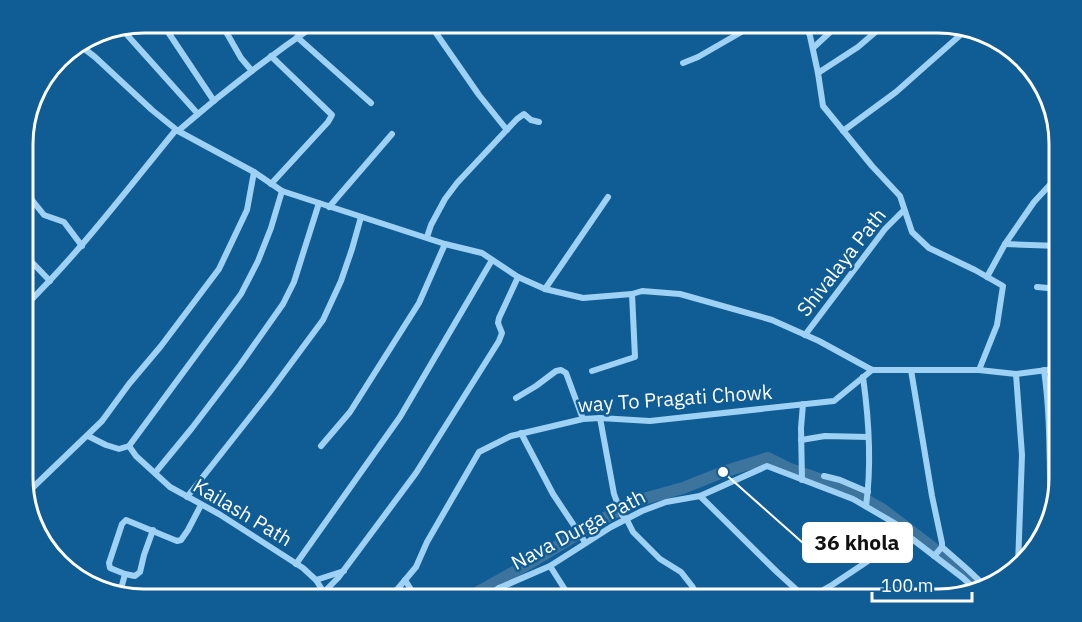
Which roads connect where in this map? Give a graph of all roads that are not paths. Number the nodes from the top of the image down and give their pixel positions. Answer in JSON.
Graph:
{"nodes":[{"id":1,"x":169,"y":33,"type":"edge"},
{"id":2,"x":226,"y":33,"type":"edge"},
{"id":3,"x":303,"y":33,"type":"edge"},
{"id":4,"x":437,"y":33,"type":"edge"},
{"id":5,"x":739,"y":33,"type":"edge"},
{"id":6,"x":808,"y":33,"type":"edge"},
{"id":7,"x":829,"y":33,"type":"edge"},
{"id":8,"x":874,"y":33,"type":"edge"},
{"id":9,"x":127,"y":34,"type":"edge"},
{"id":10,"x":960,"y":36,"type":"edge"},
{"id":11,"x":297,"y":37,"type":"junction"},
{"id":12,"x":813,"y":48,"type":"junction"},
{"id":13,"x":86,"y":50,"type":"edge"},
{"id":14,"x":271,"y":56,"type":"junction"},
{"id":15,"x":683,"y":63,"type":"dead end"},
{"id":16,"x":252,"y":71,"type":"junction"},
{"id":17,"x":818,"y":73,"type":"junction"},
{"id":18,"x":214,"y":101,"type":"junction"},
{"id":19,"x":371,"y":103,"type":"dead end"},
{"id":20,"x":198,"y":114,"type":"junction"},
{"id":21,"x":539,"y":122,"type":"dead end"},
{"id":22,"x":507,"y":130,"type":"junction"},
{"id":23,"x":178,"y":131,"type":"junction"},
{"id":24,"x":843,"y":131,"type":"junction"},
{"id":25,"x":392,"y":134,"type":"dead end"},
{"id":26,"x":255,"y":172,"type":"junction"},
{"id":27,"x":271,"y":184,"type":"junction"},
{"id":28,"x":1049,"y":186,"type":"edge"},
{"id":29,"x":282,"y":191,"type":"junction"},
{"id":30,"x":608,"y":197,"type":"dead end"},
{"id":31,"x":33,"y":201,"type":"edge"},
{"id":32,"x":319,"y":203,"type":"junction"},
{"id":33,"x":329,"y":207,"type":"junction"},
{"id":34,"x":904,"y":210,"type":"junction"},
{"id":35,"x":361,"y":217,"type":"junction"},
{"id":36,"x":427,"y":237,"type":"junction"},
{"id":37,"x":445,"y":244,"type":"junction"},
{"id":38,"x":1005,"y":244,"type":"junction"},
{"id":39,"x":82,"y":246,"type":"junction"},
{"id":40,"x":1049,"y":246,"type":"edge"},
{"id":41,"x":492,"y":260,"type":"junction"},
{"id":42,"x":33,"y":263,"type":"edge"},
{"id":43,"x":518,"y":277,"type":"junction"},
{"id":44,"x":987,"y":277,"type":"junction"},
{"id":45,"x":50,"y":281,"type":"junction"},
{"id":46,"x":1037,"y":287,"type":"dead end"},
{"id":47,"x":544,"y":289,"type":"junction"},
{"id":48,"x":1049,"y":289,"type":"edge"},
{"id":49,"x":632,"y":294,"type":"junction"},
{"id":50,"x":33,"y":298,"type":"edge"},
{"id":51,"x":805,"y":335,"type":"junction"},
{"id":52,"x":1049,"y":369,"type":"edge"},
{"id":53,"x":872,"y":370,"type":"junction"},
{"id":54,"x":911,"y":370,"type":"junction"},
{"id":55,"x":979,"y":370,"type":"junction"},
{"id":56,"x":1044,"y":370,"type":"junction"},
{"id":57,"x":592,"y":371,"type":"dead end"},
{"id":58,"x":1016,"y":374,"type":"junction"},
{"id":59,"x":863,"y":377,"type":"junction"},
{"id":60,"x":516,"y":398,"type":"dead end"},
{"id":61,"x":803,"y":404,"type":"junction"},
{"id":62,"x":600,"y":418,"type":"junction"},
{"id":63,"x":583,"y":419,"type":"junction"},
{"id":64,"x":1049,"y":422,"type":"edge"},
{"id":65,"x":521,"y":433,"type":"junction"},
{"id":66,"x":88,"y":436,"type":"junction"},
{"id":67,"x":868,"y":437,"type":"junction"},
{"id":68,"x":801,"y":440,"type":"junction"},
{"id":69,"x":129,"y":446,"type":"junction"},
{"id":70,"x":321,"y":446,"type":"dead end"},
{"id":71,"x":155,"y":473,"type":"junction"},
{"id":72,"x":824,"y":476,"type":"dead end"},
{"id":73,"x":802,"y":480,"type":"junction"},
{"id":74,"x":34,"y":487,"type":"edge"},
{"id":75,"x":868,"y":492,"type":"junction"},
{"id":76,"x":187,"y":496,"type":"junction"},
{"id":77,"x":700,"y":496,"type":"junction"},
{"id":78,"x":201,"y":505,"type":"junction"},
{"id":79,"x":866,"y":506,"type":"junction"},
{"id":80,"x":627,"y":520,"type":"junction"},
{"id":81,"x":153,"y":530,"type":"junction"},
{"id":82,"x":908,"y":535,"type":"junction"},
{"id":83,"x":585,"y":543,"type":"junction"},
{"id":84,"x":942,"y":547,"type":"junction"},
{"id":85,"x":1018,"y":554,"type":"edge"},
{"id":86,"x":934,"y":556,"type":"junction"},
{"id":87,"x":296,"y":564,"type":"junction"},
{"id":88,"x":550,"y":566,"type":"junction"},
{"id":89,"x":344,"y":570,"type":"junction"},
{"id":90,"x":125,"y":574,"type":"junction"},
{"id":91,"x":316,"y":580,"type":"junction"},
{"id":92,"x":405,"y":580,"type":"junction"},
{"id":93,"x":980,"y":581,"type":"edge"},
{"id":94,"x":970,"y":584,"type":"edge"},
{"id":95,"x":122,"y":586,"type":"edge"},
{"id":96,"x":499,"y":588,"type":"edge"},
{"id":97,"x":321,"y":589,"type":"edge"},
{"id":98,"x":327,"y":589,"type":"edge"},
{"id":99,"x":398,"y":589,"type":"edge"},
{"id":100,"x":411,"y":589,"type":"edge"},
{"id":101,"x":565,"y":589,"type":"edge"},
{"id":102,"x":694,"y":589,"type":"edge"},
{"id":103,"x":796,"y":589,"type":"edge"},
{"id":104,"x":824,"y":589,"type":"edge"}],
"edges":[{"from":1,"to":18,"type":"street"},
{"from":2,"to":16,"type":"street"},
{"from":3,"to":11,"type":"street"},
{"from":4,"to":22,"type":"street"},
{"from":5,"to":15,"type":"street"},
{"from":6,"to":12,"type":"street"},
{"from":7,"to":12,"type":"street"},
{"from":8,"to":17,"type":"street"},
{"from":9,"to":20,"type":"street"},
{"from":10,"to":24,"type":"street"},
{"from":11,"to":14,"type":"street"},
{"from":11,"to":19,"type":"street"},
{"from":12,"to":17,"type":"street"},
{"from":13,"to":23,"type":"street"},
{"from":14,"to":16,"type":"street"},
{"from":14,"to":27,"type":"street"},
{"from":16,"to":18,"type":"street"},
{"from":17,"to":24,"type":"street"},
{"from":18,"to":20,"type":"street"},
{"from":20,"to":23,"type":"street"},
{"from":21,"to":22,"type":"street"},
{"from":22,"to":36,"type":"street"},
{"from":23,"to":26,"type":"street"},
{"from":23,"to":39,"type":"street"},
{"from":24,"to":34,"type":"street"},
{"from":25,"to":33,"type":"street"},
{"from":26,"to":27,"type":"street"},
{"from":26,"to":66,"type":"street"},
{"from":27,"to":29,"type":"street"},
{"from":28,"to":38,"type":"street"},
{"from":29,"to":32,"type":"street"},
{"from":29,"to":69,"type":"street"},
{"from":30,"to":47,"type":"street"},
{"from":31,"to":39,"type":"street"},
{"from":32,"to":33,"type":"street"},
{"from":32,"to":71,"type":"street"},
{"from":33,"to":35,"type":"street"},
{"from":34,"to":44,"type":"street"},
{"from":34,"to":51,"type":"street","name":"Shivalaya Path"},
{"from":35,"to":36,"type":"street"},
{"from":35,"to":76,"type":"street"},
{"from":36,"to":37,"type":"street"},
{"from":37,"to":41,"type":"street"},
{"from":37,"to":70,"type":"street"},
{"from":38,"to":40,"type":"street"},
{"from":38,"to":44,"type":"street"},
{"from":39,"to":45,"type":"street"},
{"from":41,"to":43,"type":"street"},
{"from":41,"to":87,"type":"street"},
{"from":42,"to":45,"type":"street"},
{"from":43,"to":47,"type":"street"},
{"from":43,"to":89,"type":"street"},
{"from":44,"to":55,"type":"street"},
{"from":45,"to":50,"type":"street"},
{"from":46,"to":48,"type":"street"},
{"from":47,"to":49,"type":"street"},
{"from":49,"to":51,"type":"street"},
{"from":49,"to":57,"type":"street"},
{"from":51,"to":53,"type":"street"},
{"from":52,"to":56,"type":"street"},
{"from":53,"to":54,"type":"street"},
{"from":53,"to":59,"type":"street","name":"way To Pragati Chowk"},
{"from":54,"to":55,"type":"street"},
{"from":54,"to":84,"type":"street"},
{"from":55,"to":58,"type":"street"},
{"from":56,"to":58,"type":"street"},
{"from":56,"to":64,"type":"street"},
{"from":58,"to":85,"type":"street"},
{"from":59,"to":61,"type":"street","name":"way To Pragati Chowk"},
{"from":59,"to":67,"type":"street"},
{"from":60,"to":63,"type":"street"},
{"from":61,"to":62,"type":"street","name":"way To Pragati Chowk"},
{"from":61,"to":68,"type":"street"},
{"from":62,"to":63,"type":"street","name":"way To Pragati Chowk"},
{"from":62,"to":80,"type":"street"},
{"from":63,"to":65,"type":"street","name":"way To Pragati Chowk"},
{"from":65,"to":83,"type":"street"},
{"from":65,"to":92,"type":"street","name":"way To Pragati Chowk"},
{"from":66,"to":69,"type":"street"},
{"from":66,"to":74,"type":"street"},
{"from":67,"to":68,"type":"street"},
{"from":67,"to":75,"type":"street"},
{"from":68,"to":73,"type":"street"},
{"from":69,"to":71,"type":"street","name":"Kailash Path"},
{"from":71,"to":76,"type":"street","name":"Kailash Path"},
{"from":72,"to":75,"type":"street"},
{"from":73,"to":77,"type":"street","name":"Nava Durga Path"},
{"from":73,"to":79,"type":"street","name":"Nava Durga Path"},
{"from":75,"to":79,"type":"street"},
{"from":76,"to":78,"type":"street","name":"Kailash Path"},
{"from":77,"to":80,"type":"street","name":"Nava Durga Path"},
{"from":77,"to":103,"type":"street"},
{"from":78,"to":81,"type":"street"},
{"from":78,"to":87,"type":"street","name":"Kailash Path"},
{"from":79,"to":82,"type":"street","name":"Nava Durga Path"},
{"from":80,"to":83,"type":"street","name":"Nava Durga Path"},
{"from":80,"to":102,"type":"street"},
{"from":81,"to":90,"type":"street"},
{"from":81,"to":90,"type":"street"},
{"from":82,"to":86,"type":"street","name":"Nava Durga Path"},
{"from":82,"to":104,"type":"street"},
{"from":83,"to":88,"type":"street","name":"Nava Durga Path"},
{"from":84,"to":86,"type":"street"},
{"from":84,"to":93,"type":"street"},
{"from":86,"to":94,"type":"street","name":"Nava Durga Path"},
{"from":87,"to":91,"type":"street","name":"Kailash Path"},
{"from":88,"to":96,"type":"street","name":"Nava Durga Path"},
{"from":88,"to":101,"type":"street"},
{"from":89,"to":91,"type":"street"},
{"from":89,"to":98,"type":"street"},
{"from":90,"to":95,"type":"street"},
{"from":91,"to":97,"type":"street","name":"Kailash Path"},
{"from":92,"to":99,"type":"street","name":"way To Pragati Chowk"},
{"from":92,"to":100,"type":"street"}]}
